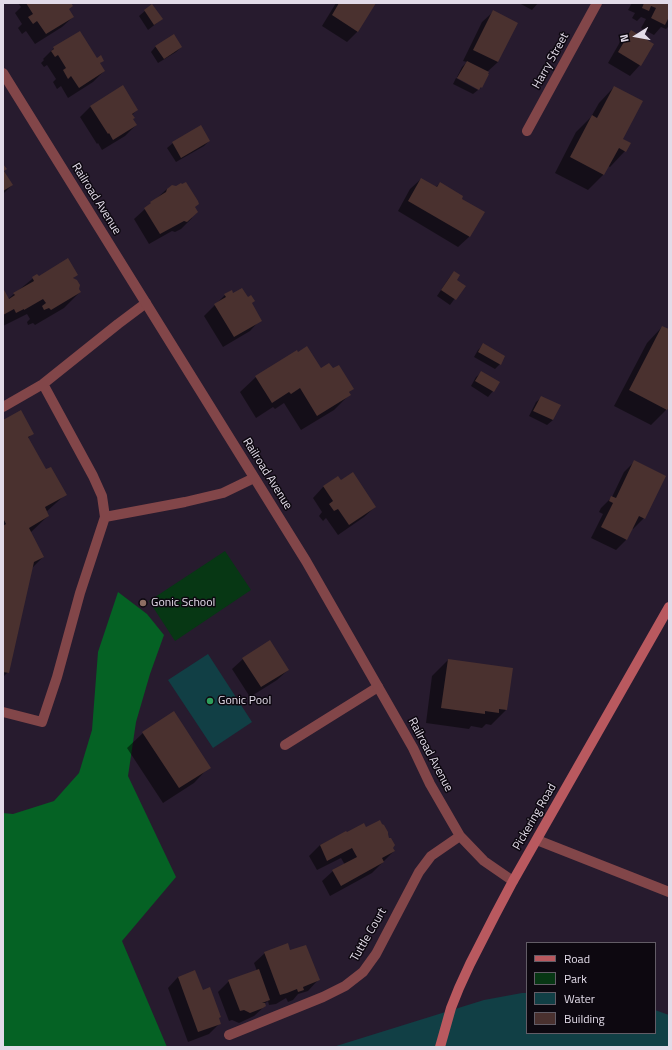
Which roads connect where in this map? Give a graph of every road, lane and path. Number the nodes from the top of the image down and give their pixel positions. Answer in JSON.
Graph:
{"nodes":[{"id":1,"x":597,"y":3,"type":"edge"},
{"id":2,"x":3,"y":73,"type":"edge"},
{"id":3,"x":527,"y":132,"type":"dead end"},
{"id":4,"x":146,"y":303,"type":"junction"},
{"id":5,"x":43,"y":384,"type":"junction"},
{"id":6,"x":3,"y":407,"type":"edge"},
{"id":7,"x":254,"y":478,"type":"junction"},
{"id":8,"x":105,"y":517,"type":"junction"},
{"id":9,"x":669,"y":607,"type":"edge"},
{"id":10,"x":378,"y":687,"type":"junction"},
{"id":11,"x":3,"y":712,"type":"edge"},
{"id":12,"x":285,"y":745,"type":"dead end"},
{"id":13,"x":460,"y":836,"type":"junction"},
{"id":14,"x":537,"y":840,"type":"junction"},
{"id":15,"x":513,"y":881,"type":"junction"},
{"id":16,"x":669,"y":892,"type":"edge"},
{"id":17,"x":229,"y":1035,"type":"dead end"},
{"id":18,"x":440,"y":1047,"type":"edge"}],
"edges":[{"from":1,"to":3,"type":"street","name":"Harry Street"},
{"from":2,"to":4,"type":"street","name":"Railroad Avenue"},
{"from":4,"to":5,"type":"street"},
{"from":4,"to":7,"type":"street","name":"Railroad Avenue"},
{"from":5,"to":6,"type":"street"},
{"from":5,"to":8,"type":"street"},
{"from":7,"to":8,"type":"street"},
{"from":7,"to":10,"type":"street","name":"Railroad Avenue"},
{"from":8,"to":11,"type":"street"},
{"from":9,"to":14,"type":"main road","name":"Pickering Road"},
{"from":10,"to":12,"type":"street"},
{"from":10,"to":13,"type":"street","name":"Railroad Avenue"},
{"from":13,"to":15,"type":"street","name":"Railroad Avenue"},
{"from":13,"to":17,"type":"street","name":"Tuttle Court"},
{"from":14,"to":15,"type":"main road","name":"Pickering Road"},
{"from":14,"to":16,"type":"street"},
{"from":15,"to":18,"type":"main road","name":"Pickering Road"}]}
